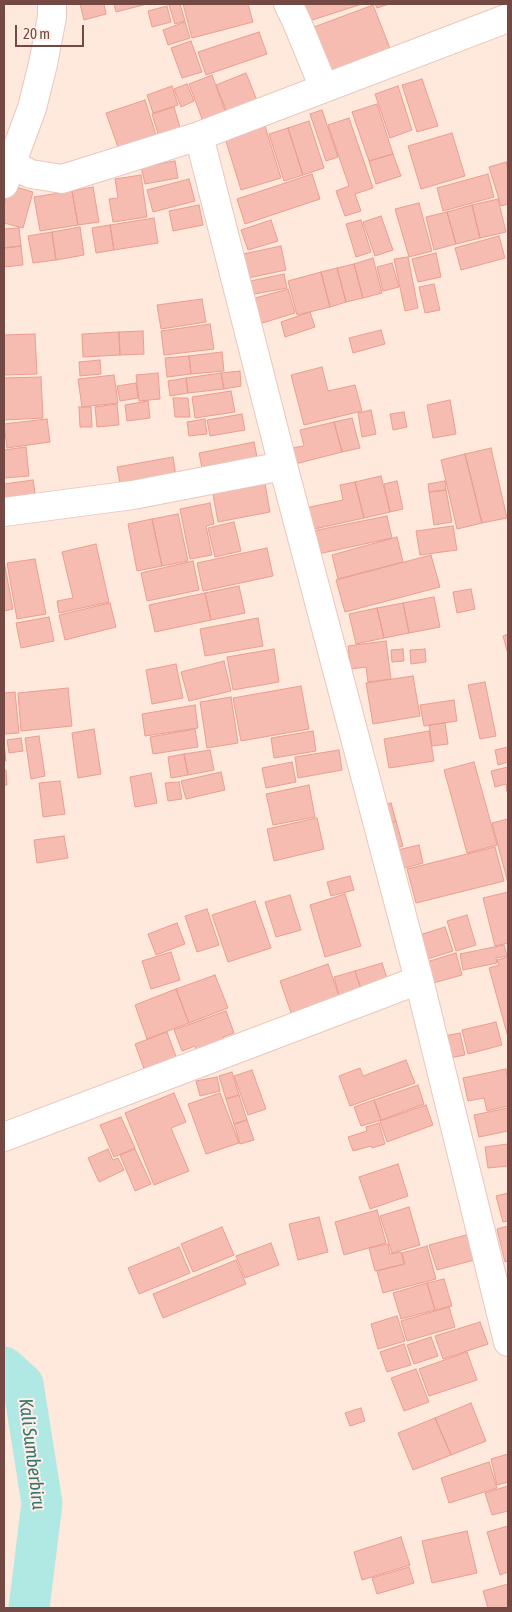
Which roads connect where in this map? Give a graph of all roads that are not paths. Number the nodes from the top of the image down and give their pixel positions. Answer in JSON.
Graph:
{"nodes":[{"id":1,"x":52,"y":4,"type":"edge"},
{"id":2,"x":288,"y":4,"type":"edge"},
{"id":3,"x":508,"y":18,"type":"edge"},
{"id":4,"x":324,"y":88,"type":"junction"},
{"id":5,"x":200,"y":136,"type":"junction"},
{"id":6,"x":13,"y":170,"type":"edge"},
{"id":7,"x":283,"y":466,"type":"junction"},
{"id":8,"x":4,"y":512,"type":"edge"},
{"id":9,"x":419,"y":980,"type":"junction"},
{"id":10,"x":4,"y":1137,"type":"edge"},
{"id":11,"x":499,"y":1266,"type":"edge"},
{"id":12,"x":508,"y":1342,"type":"edge"}],
"edges":[{"from":1,"to":6,"type":"street"},
{"from":2,"to":4,"type":"street"},
{"from":3,"to":4,"type":"street"},
{"from":4,"to":5,"type":"street"},
{"from":5,"to":6,"type":"street"},
{"from":5,"to":7,"type":"street"},
{"from":7,"to":8,"type":"street"},
{"from":7,"to":9,"type":"street"},
{"from":9,"to":10,"type":"street"},
{"from":9,"to":11,"type":"street"},
{"from":11,"to":12,"type":"street"}]}
